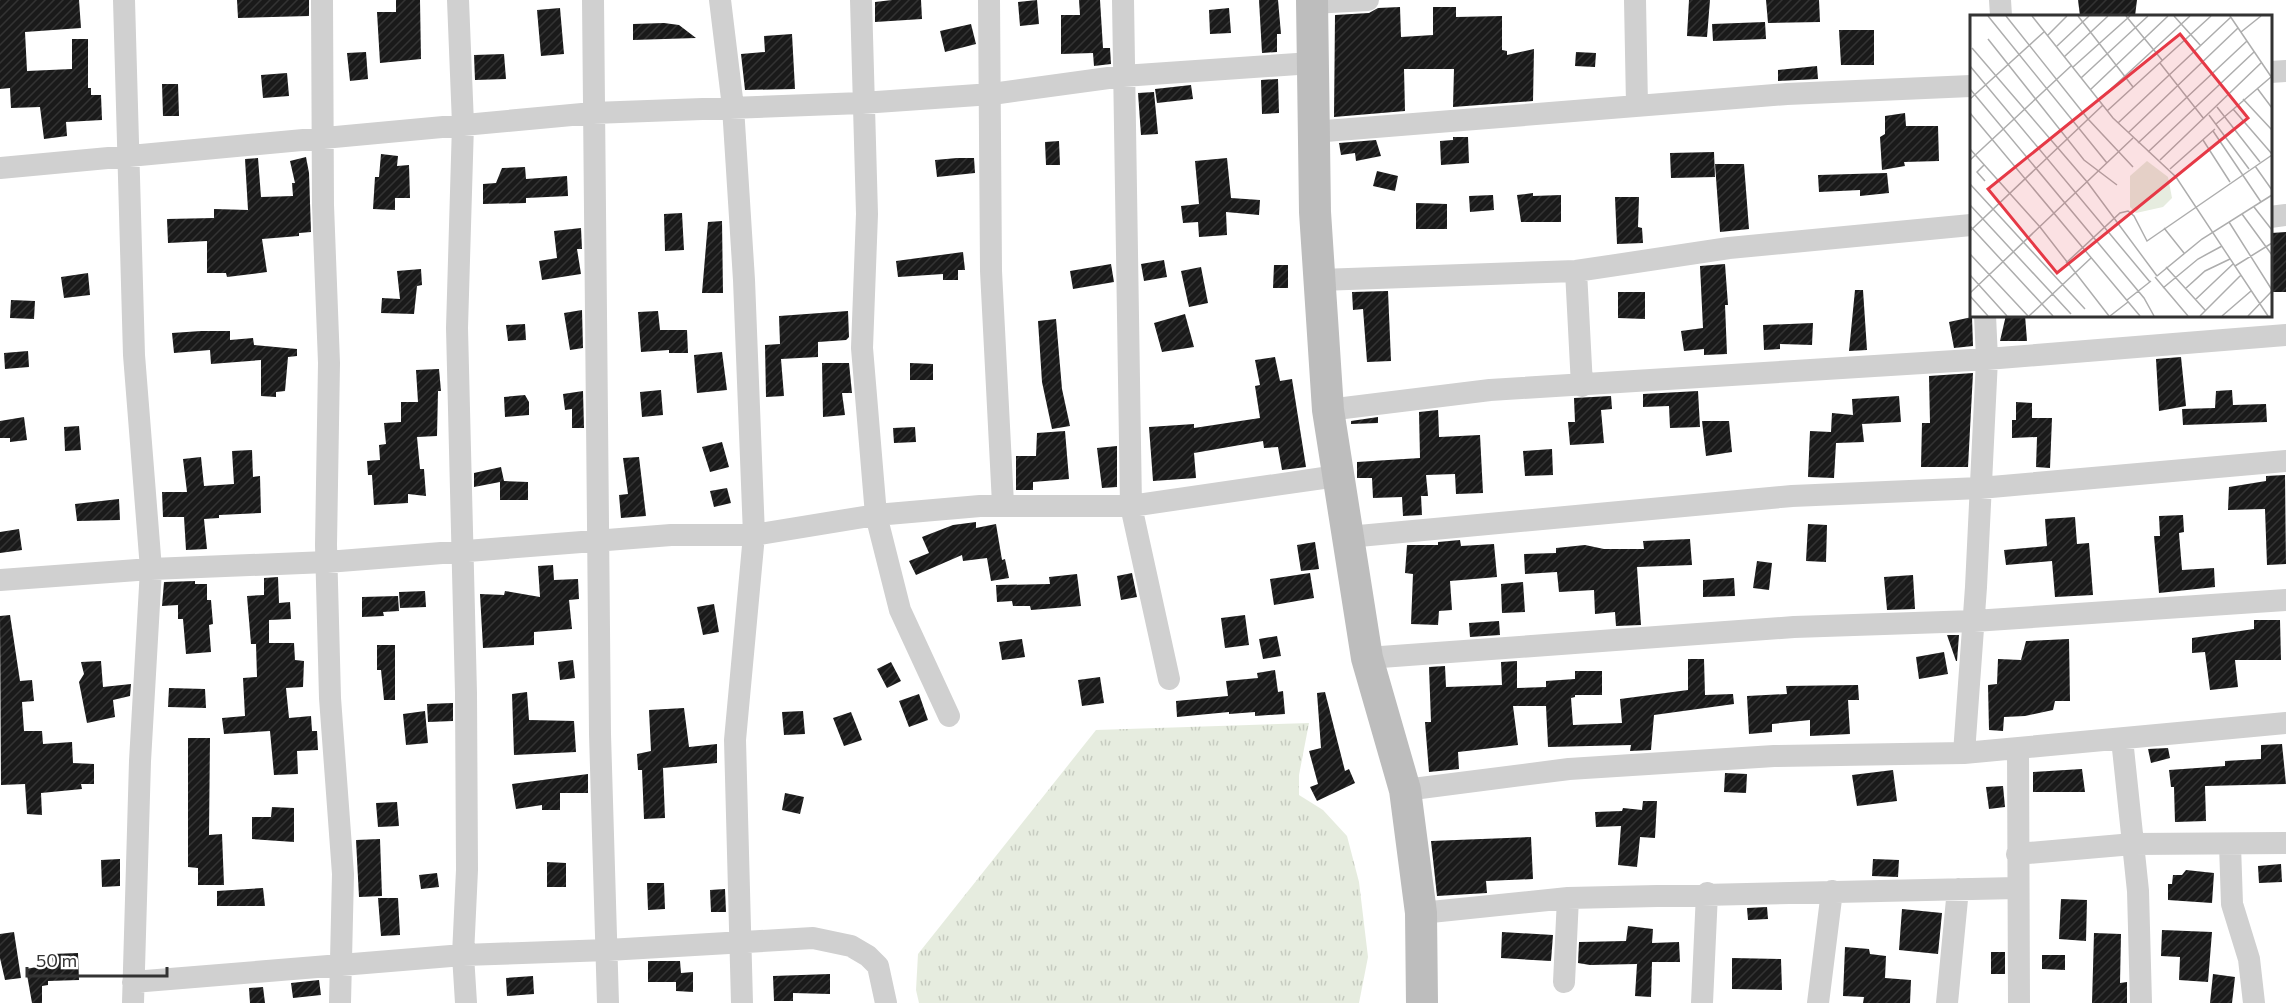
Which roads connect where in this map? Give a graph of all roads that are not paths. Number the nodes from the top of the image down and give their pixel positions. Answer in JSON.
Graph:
{"nodes":[{"id":1,"x":124,"y":0,"type":"edge"},
{"id":2,"x":322,"y":0,"type":"edge"},
{"id":3,"x":458,"y":0,"type":"edge"},
{"id":4,"x":593,"y":0,"type":"edge"},
{"id":5,"x":720,"y":0,"type":"edge"},
{"id":6,"x":861,"y":0,"type":"edge"},
{"id":7,"x":989,"y":0,"type":"edge"},
{"id":8,"x":1123,"y":0,"type":"edge"},
{"id":9,"x":1368,"y":0,"type":"edge"},
{"id":10,"x":1635,"y":0,"type":"edge"},
{"id":11,"x":2000,"y":0,"type":"edge"},
{"id":12,"x":1312,"y":2,"type":"edge"},
{"id":13,"x":2001,"y":15,"type":"edge"},
{"id":14,"x":1312,"y":63,"type":"junction"},
{"id":15,"x":2286,"y":71,"type":"edge"},
{"id":16,"x":2271,"y":72,"type":"edge"},
{"id":17,"x":1123,"y":76,"type":"junction"},
{"id":18,"x":1970,"y":92,"type":"edge"},
{"id":19,"x":992,"y":94,"type":"junction"},
{"id":20,"x":862,"y":103,"type":"junction"},
{"id":21,"x":1637,"y":105,"type":"junction"},
{"id":22,"x":733,"y":107,"type":"junction"},
{"id":23,"x":593,"y":113,"type":"junction"},
{"id":24,"x":463,"y":124,"type":"junction"},
{"id":25,"x":1312,"y":132,"type":"junction"},
{"id":26,"x":323,"y":138,"type":"junction"},
{"id":27,"x":127,"y":156,"type":"junction"},
{"id":28,"x":0,"y":168,"type":"edge"},
{"id":29,"x":2286,"y":215,"type":"edge"},
{"id":30,"x":2271,"y":217,"type":"edge"},
{"id":31,"x":1970,"y":225,"type":"edge"},
{"id":32,"x":1576,"y":271,"type":"junction"},
{"id":33,"x":1320,"y":280,"type":"junction"},
{"id":34,"x":1985,"y":316,"type":"edge"},
{"id":35,"x":2286,"y":335,"type":"edge"},
{"id":36,"x":1986,"y":359,"type":"junction"},
{"id":37,"x":1582,"y":386,"type":"junction"},
{"id":38,"x":1328,"y":410,"type":"junction"},
{"id":39,"x":2286,"y":461,"type":"edge"},
{"id":40,"x":1337,"y":476,"type":"junction"},
{"id":41,"x":1980,"y":488,"type":"junction"},
{"id":42,"x":1003,"y":504,"type":"junction"},
{"id":43,"x":1131,"y":506,"type":"junction"},
{"id":44,"x":876,"y":515,"type":"junction"},
{"id":45,"x":754,"y":535,"type":"junction"},
{"id":46,"x":1348,"y":537,"type":"junction"},
{"id":47,"x":599,"y":539,"type":"junction"},
{"id":48,"x":464,"y":550,"type":"junction"},
{"id":49,"x":327,"y":562,"type":"junction"},
{"id":50,"x":151,"y":569,"type":"junction"},
{"id":51,"x":0,"y":580,"type":"edge"},
{"id":52,"x":2286,"y":600,"type":"edge"},
{"id":53,"x":1974,"y":621,"type":"junction"},
{"id":54,"x":1367,"y":658,"type":"junction"},
{"id":55,"x":1169,"y":679,"type":"dead end"},
{"id":56,"x":949,"y":716,"type":"dead end"},
{"id":57,"x":2286,"y":723,"type":"edge"},
{"id":58,"x":2122,"y":739,"type":"junction"},
{"id":59,"x":2018,"y":748,"type":"junction"},
{"id":60,"x":1964,"y":753,"type":"junction"},
{"id":61,"x":1405,"y":790,"type":"junction"},
{"id":62,"x":2286,"y":843,"type":"edge"},
{"id":63,"x":2133,"y":844,"type":"junction"},
{"id":64,"x":2230,"y":845,"type":"junction"},
{"id":65,"x":2018,"y":854,"type":"junction"},
{"id":66,"x":2017,"y":888,"type":"junction"},
{"id":67,"x":1958,"y":889,"type":"junction"},
{"id":68,"x":1832,"y":891,"type":"junction"},
{"id":69,"x":1707,"y":893,"type":"junction"},
{"id":70,"x":1568,"y":898,"type":"junction"},
{"id":71,"x":1421,"y":913,"type":"junction"},
{"id":72,"x":741,"y":943,"type":"junction"},
{"id":73,"x":608,"y":950,"type":"junction"},
{"id":74,"x":463,"y":955,"type":"junction"},
{"id":75,"x":340,"y":967,"type":"junction"},
{"id":76,"x":1564,"y":982,"type":"dead end"},
{"id":77,"x":133,"y":992,"type":"edge"},
{"id":78,"x":340,"y":1003,"type":"edge"},
{"id":79,"x":466,"y":1003,"type":"edge"},
{"id":80,"x":608,"y":1003,"type":"edge"},
{"id":81,"x":742,"y":1003,"type":"edge"},
{"id":82,"x":886,"y":1003,"type":"edge"},
{"id":83,"x":1422,"y":1003,"type":"edge"},
{"id":84,"x":1702,"y":1003,"type":"edge"},
{"id":85,"x":1818,"y":1003,"type":"edge"},
{"id":86,"x":1947,"y":1003,"type":"edge"},
{"id":87,"x":2019,"y":1003,"type":"edge"},
{"id":88,"x":2141,"y":1003,"type":"edge"},
{"id":89,"x":2254,"y":1003,"type":"edge"}],
"edges":[{"from":1,"to":27,"type":"street"},
{"from":2,"to":26,"type":"street"},
{"from":3,"to":24,"type":"street"},
{"from":4,"to":23,"type":"street"},
{"from":5,"to":22,"type":"street"},
{"from":6,"to":20,"type":"street"},
{"from":7,"to":19,"type":"street"},
{"from":8,"to":17,"type":"street"},
{"from":9,"to":12,"type":"street"},
{"from":10,"to":21,"type":"street"},
{"from":11,"to":13,"type":"street"},
{"from":12,"to":14,"type":"street"},
{"from":14,"to":17,"type":"street"},
{"from":14,"to":25,"type":"street"},
{"from":15,"to":16,"type":"street"},
{"from":17,"to":19,"type":"street"},
{"from":17,"to":43,"type":"street"},
{"from":18,"to":21,"type":"street"},
{"from":19,"to":20,"type":"street"},
{"from":19,"to":42,"type":"street"},
{"from":20,"to":22,"type":"street"},
{"from":20,"to":44,"type":"street"},
{"from":21,"to":25,"type":"street"},
{"from":22,"to":23,"type":"street"},
{"from":22,"to":45,"type":"street"},
{"from":23,"to":24,"type":"street"},
{"from":23,"to":47,"type":"street"},
{"from":24,"to":26,"type":"street"},
{"from":24,"to":48,"type":"street"},
{"from":25,"to":33,"type":"street"},
{"from":26,"to":27,"type":"street"},
{"from":26,"to":49,"type":"street"},
{"from":27,"to":28,"type":"street"},
{"from":27,"to":50,"type":"street"},
{"from":29,"to":30,"type":"street"},
{"from":31,"to":32,"type":"street"},
{"from":32,"to":33,"type":"street"},
{"from":32,"to":37,"type":"street"},
{"from":33,"to":38,"type":"street"},
{"from":34,"to":36,"type":"street"},
{"from":35,"to":36,"type":"street"},
{"from":36,"to":37,"type":"street"},
{"from":36,"to":41,"type":"street"},
{"from":37,"to":38,"type":"street"},
{"from":38,"to":40,"type":"street"},
{"from":39,"to":41,"type":"street"},
{"from":40,"to":43,"type":"street"},
{"from":40,"to":46,"type":"street"},
{"from":41,"to":46,"type":"street"},
{"from":41,"to":53,"type":"street"},
{"from":42,"to":43,"type":"street"},
{"from":42,"to":44,"type":"street"},
{"from":43,"to":55,"type":"street"},
{"from":44,"to":45,"type":"street"},
{"from":44,"to":56,"type":"street"},
{"from":45,"to":47,"type":"street"},
{"from":45,"to":72,"type":"street"},
{"from":46,"to":54,"type":"street"},
{"from":47,"to":48,"type":"street"},
{"from":47,"to":73,"type":"street"},
{"from":48,"to":49,"type":"street"},
{"from":48,"to":74,"type":"street"},
{"from":49,"to":50,"type":"street"},
{"from":49,"to":75,"type":"street"},
{"from":50,"to":51,"type":"street"},
{"from":50,"to":77,"type":"street"},
{"from":52,"to":53,"type":"street"},
{"from":53,"to":54,"type":"street"},
{"from":53,"to":60,"type":"street"},
{"from":54,"to":61,"type":"street"},
{"from":57,"to":58,"type":"street"},
{"from":58,"to":59,"type":"street"},
{"from":58,"to":63,"type":"street"},
{"from":59,"to":60,"type":"street"},
{"from":59,"to":65,"type":"street"},
{"from":60,"to":61,"type":"street"},
{"from":61,"to":71,"type":"street"},
{"from":62,"to":64,"type":"street"},
{"from":63,"to":64,"type":"street"},
{"from":63,"to":65,"type":"street"},
{"from":63,"to":88,"type":"street"},
{"from":64,"to":89,"type":"street"},
{"from":65,"to":66,"type":"street"},
{"from":66,"to":67,"type":"street"},
{"from":66,"to":87,"type":"street"},
{"from":67,"to":68,"type":"street"},
{"from":67,"to":86,"type":"street"},
{"from":68,"to":69,"type":"street"},
{"from":68,"to":85,"type":"street"},
{"from":69,"to":70,"type":"street"},
{"from":69,"to":84,"type":"street"},
{"from":70,"to":71,"type":"street"},
{"from":70,"to":76,"type":"street"},
{"from":71,"to":83,"type":"street"},
{"from":72,"to":73,"type":"street"},
{"from":72,"to":81,"type":"street"},
{"from":72,"to":82,"type":"street"},
{"from":73,"to":74,"type":"street"},
{"from":73,"to":80,"type":"street"},
{"from":74,"to":75,"type":"street"},
{"from":74,"to":79,"type":"street"},
{"from":75,"to":77,"type":"street"},
{"from":75,"to":78,"type":"street"}]}
